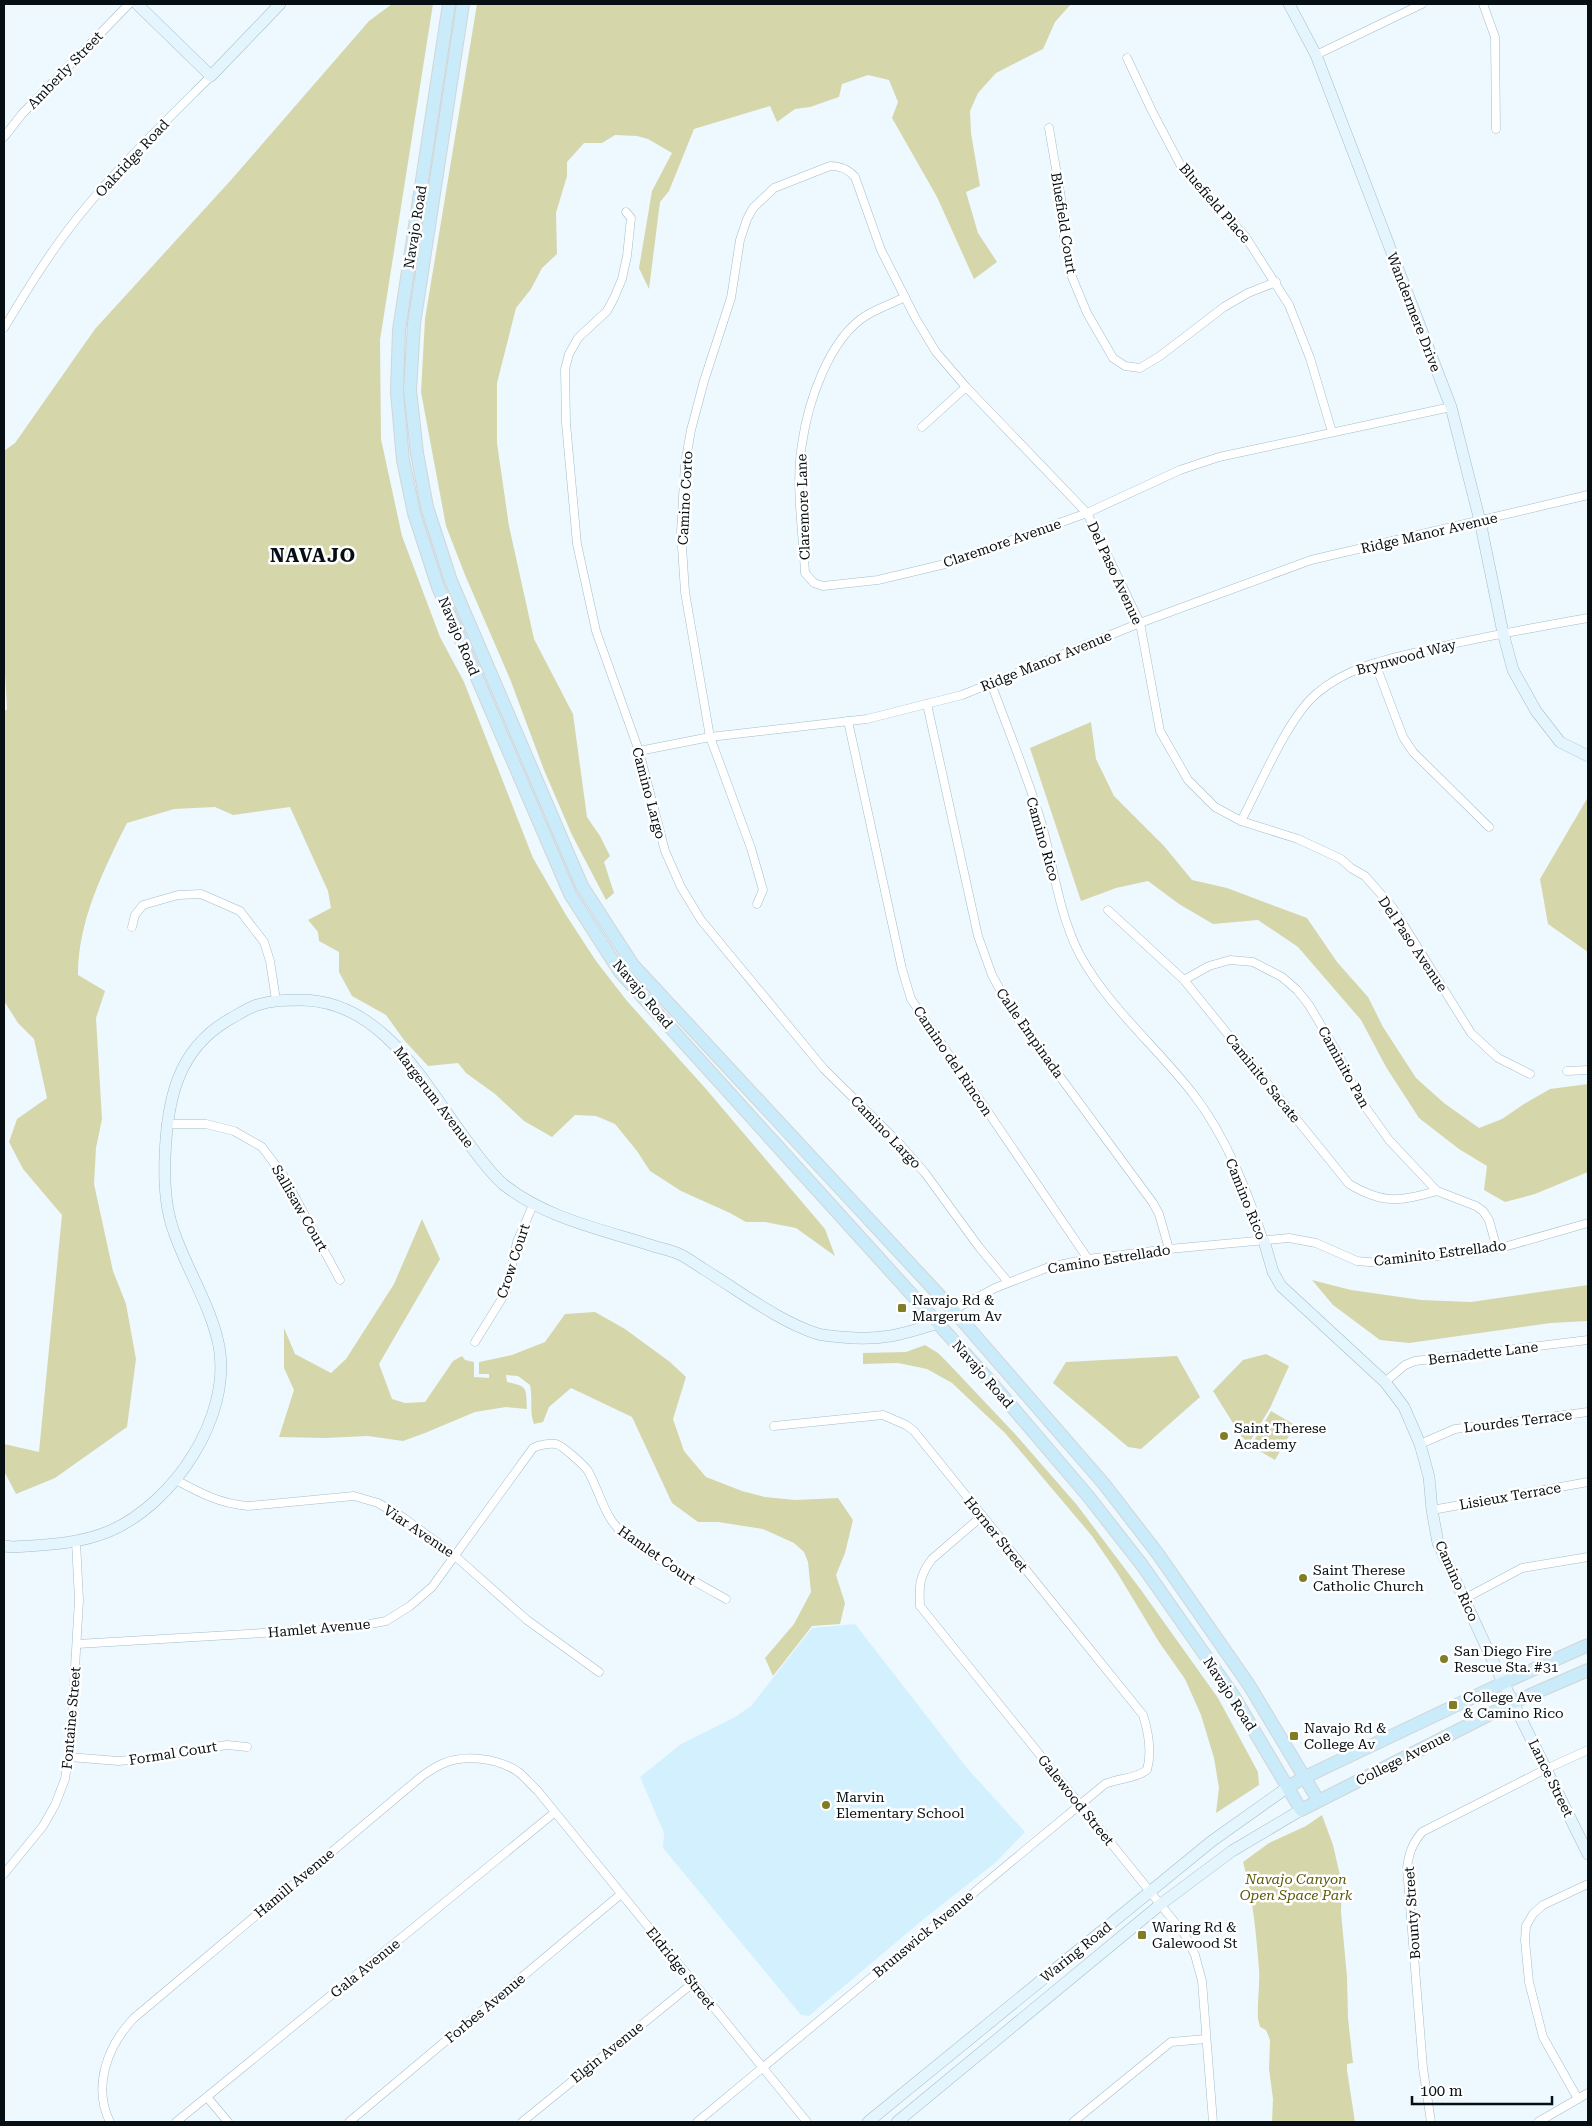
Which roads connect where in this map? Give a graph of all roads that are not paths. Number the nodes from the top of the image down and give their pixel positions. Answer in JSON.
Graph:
{"nodes":[{"id":1,"x":129,"y":4,"type":"edge"},
{"id":2,"x":137,"y":4,"type":"edge"},
{"id":3,"x":280,"y":4,"type":"edge"},
{"id":4,"x":450,"y":4,"type":"edge"},
{"id":5,"x":463,"y":4,"type":"edge"},
{"id":6,"x":1289,"y":4,"type":"edge"},
{"id":7,"x":1422,"y":4,"type":"edge"},
{"id":8,"x":1483,"y":4,"type":"edge"},
{"id":9,"x":1316,"y":55,"type":"junction"},
{"id":10,"x":1128,"y":58,"type":"dead end"},
{"id":11,"x":211,"y":76,"type":"junction"},
{"id":12,"x":1049,"y":128,"type":"dead end"},
{"id":13,"x":1496,"y":129,"type":"dead end"},
{"id":14,"x":4,"y":138,"type":"edge"},
{"id":15,"x":830,"y":166,"type":"joint"},
{"id":16,"x":626,"y":212,"type":"dead end"},
{"id":17,"x":1276,"y":282,"type":"junction"},
{"id":18,"x":905,"y":297,"type":"junction"},
{"id":19,"x":4,"y":328,"type":"edge"},
{"id":20,"x":966,"y":387,"type":"junction"},
{"id":21,"x":1450,"y":406,"type":"junction"},
{"id":22,"x":922,"y":427,"type":"dead end"},
{"id":23,"x":1332,"y":432,"type":"junction"},
{"id":24,"x":1588,"y":495,"type":"edge"},
{"id":25,"x":1087,"y":513,"type":"junction"},
{"id":26,"x":1480,"y":522,"type":"junction"},
{"id":27,"x":809,"y":580,"type":"joint"},
{"id":28,"x":1588,"y":618,"type":"edge"},
{"id":29,"x":1140,"y":623,"type":"junction"},
{"id":30,"x":1503,"y":633,"type":"junction"},
{"id":31,"x":1375,"y":663,"type":"junction"},
{"id":32,"x":991,"y":683,"type":"junction"},
{"id":33,"x":927,"y":704,"type":"junction"},
{"id":34,"x":848,"y":721,"type":"junction"},
{"id":35,"x":710,"y":737,"type":"junction"},
{"id":36,"x":639,"y":752,"type":"junction"},
{"id":37,"x":1588,"y":756,"type":"edge"},
{"id":38,"x":1242,"y":821,"type":"junction"},
{"id":39,"x":1489,"y":827,"type":"dead end"},
{"id":40,"x":757,"y":904,"type":"dead end"},
{"id":41,"x":1108,"y":910,"type":"dead end"},
{"id":42,"x":132,"y":927,"type":"dead end"},
{"id":43,"x":1184,"y":980,"type":"junction"},
{"id":44,"x":276,"y":1000,"type":"junction"},
{"id":45,"x":1588,"y":1070,"type":"edge"},
{"id":46,"x":1568,"y":1071,"type":"dead end"},
{"id":47,"x":1530,"y":1074,"type":"dead end"},
{"id":48,"x":166,"y":1124,"type":"junction"},
{"id":49,"x":1437,"y":1191,"type":"junction"},
{"id":50,"x":533,"y":1205,"type":"junction"},
{"id":51,"x":1588,"y":1223,"type":"edge"},
{"id":52,"x":1264,"y":1241,"type":"junction"},
{"id":53,"x":1169,"y":1249,"type":"junction"},
{"id":54,"x":1497,"y":1249,"type":"junction"},
{"id":55,"x":1088,"y":1259,"type":"junction"},
{"id":56,"x":340,"y":1280,"type":"dead end"},
{"id":57,"x":1008,"y":1282,"type":"junction"},
{"id":58,"x":953,"y":1310,"type":"junction"},
{"id":59,"x":938,"y":1323,"type":"junction"},
{"id":60,"x":1588,"y":1340,"type":"edge"},
{"id":61,"x":475,"y":1342,"type":"dead end"},
{"id":62,"x":1385,"y":1382,"type":"junction"},
{"id":63,"x":1040,"y":1409,"type":"junction"},
{"id":64,"x":1588,"y":1412,"type":"edge"},
{"id":65,"x":1026,"y":1422,"type":"junction"},
{"id":66,"x":774,"y":1426,"type":"dead end"},
{"id":67,"x":1420,"y":1444,"type":"junction"},
{"id":68,"x":539,"y":1445,"type":"joint"},
{"id":69,"x":176,"y":1480,"type":"junction"},
{"id":70,"x":1588,"y":1482,"type":"edge"},
{"id":71,"x":1432,"y":1510,"type":"junction"},
{"id":72,"x":982,"y":1516,"type":"junction"},
{"id":73,"x":76,"y":1542,"type":"junction"},
{"id":74,"x":4,"y":1546,"type":"edge"},
{"id":75,"x":454,"y":1555,"type":"junction"},
{"id":76,"x":1588,"y":1557,"type":"edge"},
{"id":77,"x":726,"y":1599,"type":"dead end"},
{"id":78,"x":1464,"y":1599,"type":"junction"},
{"id":79,"x":77,"y":1644,"type":"junction"},
{"id":80,"x":1588,"y":1646,"type":"edge"},
{"id":81,"x":1588,"y":1670,"type":"edge"},
{"id":82,"x":599,"y":1672,"type":"dead end"},
{"id":83,"x":1504,"y":1683,"type":"junction"},
{"id":84,"x":1514,"y":1702,"type":"junction"},
{"id":85,"x":247,"y":1748,"type":"dead end"},
{"id":86,"x":1588,"y":1750,"type":"edge"},
{"id":87,"x":69,"y":1757,"type":"junction"},
{"id":88,"x":1150,"y":1758,"type":"joint"},
{"id":89,"x":1546,"y":1769,"type":"junction"},
{"id":90,"x":1305,"y":1777,"type":"junction"},
{"id":91,"x":1288,"y":1787,"type":"junction"},
{"id":92,"x":1318,"y":1800,"type":"junction"},
{"id":93,"x":1080,"y":1806,"type":"junction"},
{"id":94,"x":1301,"y":1810,"type":"junction"},
{"id":95,"x":554,"y":1813,"type":"junction"},
{"id":96,"x":1588,"y":1854,"type":"edge"},
{"id":97,"x":4,"y":1874,"type":"edge"},
{"id":98,"x":1588,"y":1884,"type":"edge"},
{"id":99,"x":1151,"y":1890,"type":"junction"},
{"id":100,"x":621,"y":1894,"type":"junction"},
{"id":101,"x":1161,"y":1904,"type":"junction"},
{"id":102,"x":693,"y":1983,"type":"junction"},
{"id":103,"x":1206,"y":2038,"type":"junction"},
{"id":104,"x":762,"y":2068,"type":"junction"},
{"id":105,"x":1588,"y":2093,"type":"edge"},
{"id":106,"x":207,"y":2097,"type":"junction"},
{"id":107,"x":1578,"y":2099,"type":"junction"},
{"id":108,"x":110,"y":2122,"type":"edge"},
{"id":109,"x":176,"y":2122,"type":"edge"},
{"id":110,"x":228,"y":2122,"type":"edge"},
{"id":111,"x":348,"y":2122,"type":"edge"},
{"id":112,"x":522,"y":2122,"type":"edge"},
{"id":113,"x":696,"y":2122,"type":"edge"},
{"id":114,"x":808,"y":2122,"type":"edge"},
{"id":115,"x":868,"y":2122,"type":"edge"},
{"id":116,"x":897,"y":2122,"type":"edge"},
{"id":117,"x":1073,"y":2122,"type":"edge"},
{"id":118,"x":1212,"y":2122,"type":"edge"},
{"id":119,"x":1431,"y":2122,"type":"edge"},
{"id":120,"x":1538,"y":2122,"type":"edge"}],
"edges":[{"from":1,"to":14,"type":"street","name":"Amberly Street"},
{"from":2,"to":11,"type":"street"},
{"from":3,"to":11,"type":"street","name":"Oakridge Road"},
{"from":4,"to":59,"type":"main road","name":"Navajo Road"},
{"from":5,"to":58,"type":"main road","name":"Navajo Road"},
{"from":6,"to":9,"type":"street","name":"Wandermere Drive"},
{"from":7,"to":9,"type":"street"},
{"from":8,"to":13,"type":"street"},
{"from":9,"to":21,"type":"street","name":"Wandermere Drive"},
{"from":10,"to":17,"type":"street","name":"Bluefield Place"},
{"from":11,"to":19,"type":"street","name":"Oakridge Road"},
{"from":12,"to":17,"type":"street","name":"Bluefield Court"},
{"from":15,"to":18,"type":"street","name":"Del Paso Avenue"},
{"from":15,"to":35,"type":"street","name":"Camino Corto"},
{"from":16,"to":36,"type":"street","name":"Camino Largo"},
{"from":17,"to":23,"type":"street","name":"Bluefield Place"},
{"from":18,"to":20,"type":"street","name":"Del Paso Avenue"},
{"from":18,"to":27,"type":"street","name":"Claremore Lane"},
{"from":20,"to":22,"type":"street"},
{"from":20,"to":25,"type":"street","name":"Del Paso Avenue"},
{"from":21,"to":23,"type":"street","name":"Claremore Avenue"},
{"from":21,"to":26,"type":"street","name":"Wandermere Drive"},
{"from":23,"to":25,"type":"street","name":"Claremore Avenue"},
{"from":24,"to":26,"type":"street","name":"Ridge Manor Avenue"},
{"from":25,"to":27,"type":"street","name":"Claremore Avenue"},
{"from":25,"to":29,"type":"street","name":"Del Paso Avenue"},
{"from":26,"to":29,"type":"street","name":"Ridge Manor Avenue"},
{"from":26,"to":30,"type":"street","name":"Wandermere Drive"},
{"from":28,"to":30,"type":"street","name":"Brynwood Way"},
{"from":29,"to":32,"type":"street","name":"Ridge Manor Avenue"},
{"from":29,"to":38,"type":"street","name":"Del Paso Avenue"},
{"from":30,"to":31,"type":"street","name":"Brynwood Way"},
{"from":30,"to":37,"type":"street","name":"Wandermere Drive"},
{"from":31,"to":38,"type":"street","name":"Brynwood Way"},
{"from":31,"to":39,"type":"street"},
{"from":32,"to":33,"type":"street","name":"Ridge Manor Avenue"},
{"from":32,"to":52,"type":"street","name":"Camino Rico"},
{"from":33,"to":34,"type":"street","name":"Ridge Manor Avenue"},
{"from":33,"to":53,"type":"street","name":"Calle Empinada"},
{"from":34,"to":35,"type":"street","name":"Ridge Manor Avenue"},
{"from":34,"to":55,"type":"street","name":"Camino del Rincon"},
{"from":35,"to":36,"type":"street","name":"Ridge Manor Avenue"},
{"from":35,"to":40,"type":"street","name":"Camino Corto"},
{"from":36,"to":57,"type":"street","name":"Camino Largo"},
{"from":38,"to":47,"type":"street","name":"Del Paso Avenue"},
{"from":41,"to":43,"type":"street","name":"Caminito Sacate"},
{"from":42,"to":44,"type":"street"},
{"from":43,"to":49,"type":"street","name":"Caminito Sacate"},
{"from":43,"to":49,"type":"street","name":"Caminito Pan"},
{"from":44,"to":48,"type":"street","name":"Margerum Avenue"},
{"from":44,"to":50,"type":"street","name":"Margerum Avenue"},
{"from":45,"to":46,"type":"street"},
{"from":48,"to":56,"type":"street","name":"Sallisaw Court"},
{"from":48,"to":69,"type":"street","name":"Margerum Avenue"},
{"from":49,"to":54,"type":"street","name":"Caminito Pan"},
{"from":50,"to":59,"type":"street","name":"Margerum Avenue"},
{"from":50,"to":61,"type":"street","name":"Crow Court"},
{"from":51,"to":54,"type":"street","name":"Caminito Estrellado"},
{"from":52,"to":53,"type":"street","name":"Camino Estrellado"},
{"from":52,"to":54,"type":"street","name":"Caminito Estrellado"},
{"from":52,"to":62,"type":"street","name":"Camino Rico"},
{"from":53,"to":55,"type":"street","name":"Camino Estrellado"},
{"from":55,"to":57,"type":"street","name":"Camino Estrellado"},
{"from":57,"to":58,"type":"street","name":"Camino Estrellado"},
{"from":58,"to":59,"type":"street","name":"Camino Estrellado"},
{"from":58,"to":63,"type":"main road","name":"Navajo Road"},
{"from":59,"to":65,"type":"main road","name":"Navajo Road"},
{"from":60,"to":62,"type":"street","name":"Bernadette Lane"},
{"from":62,"to":67,"type":"street","name":"Camino Rico"},
{"from":63,"to":65,"type":"main road"},
{"from":63,"to":90,"type":"main road","name":"Navajo Road"},
{"from":64,"to":67,"type":"street","name":"Lourdes Terrace"},
{"from":65,"to":91,"type":"main road","name":"Navajo Road"},
{"from":66,"to":72,"type":"street","name":"Horner Street"},
{"from":67,"to":71,"type":"street","name":"Camino Rico"},
{"from":68,"to":75,"type":"street","name":"Hamlet Avenue"},
{"from":68,"to":77,"type":"street","name":"Hamlet Court"},
{"from":69,"to":73,"type":"street","name":"Margerum Avenue"},
{"from":69,"to":75,"type":"street","name":"Viar Avenue"},
{"from":70,"to":71,"type":"street","name":"Lisieux Terrace"},
{"from":71,"to":78,"type":"street","name":"Camino Rico"},
{"from":72,"to":88,"type":"street","name":"Horner Street"},
{"from":72,"to":93,"type":"street","name":"Galewood Street"},
{"from":73,"to":74,"type":"street","name":"Margerum Avenue"},
{"from":73,"to":79,"type":"street","name":"Fontaine Street"},
{"from":75,"to":79,"type":"street","name":"Hamlet Avenue"},
{"from":75,"to":82,"type":"street","name":"Viar Avenue"},
{"from":76,"to":78,"type":"street"},
{"from":78,"to":83,"type":"street","name":"Camino Rico"},
{"from":79,"to":87,"type":"street","name":"Fontaine Street"},
{"from":80,"to":83,"type":"main road","name":"College Avenue"},
{"from":81,"to":84,"type":"main road","name":"College Avenue"},
{"from":83,"to":84,"type":"street","name":"Camino Rico"},
{"from":83,"to":90,"type":"main road","name":"College Avenue"},
{"from":84,"to":89,"type":"street","name":"Lance Street"},
{"from":84,"to":92,"type":"main road","name":"College Avenue"},
{"from":85,"to":87,"type":"street","name":"Formal Court"},
{"from":86,"to":89,"type":"street","name":"Bounty Street"},
{"from":87,"to":97,"type":"street","name":"Fontaine Street"},
{"from":88,"to":93,"type":"street","name":"Brunswick Avenue"},
{"from":89,"to":96,"type":"street","name":"Lance Street"},
{"from":89,"to":119,"type":"street","name":"Bounty Street"},
{"from":90,"to":91,"type":"main road","name":"College Avenue"},
{"from":90,"to":92,"type":"main road","name":"Navajo Road"},
{"from":91,"to":94,"type":"main road","name":"Navajo Road"},
{"from":91,"to":99,"type":"street","name":"Waring Road"},
{"from":92,"to":94,"type":"main road","name":"College Avenue"},
{"from":93,"to":99,"type":"street","name":"Galewood Street"},
{"from":93,"to":104,"type":"street","name":"Brunswick Avenue"},
{"from":94,"to":101,"type":"street","name":"Waring Road"},
{"from":95,"to":100,"type":"street","name":"Eldridge Street"},
{"from":95,"to":106,"type":"street","name":"Gala Avenue"},
{"from":95,"to":108,"type":"street","name":"Hamill Avenue"},
{"from":98,"to":107,"type":"street"},
{"from":99,"to":101,"type":"street","name":"Galewood Street"},
{"from":99,"to":115,"type":"street","name":"Waring Road"},
{"from":100,"to":102,"type":"street","name":"Eldridge Street"},
{"from":100,"to":111,"type":"street","name":"Forbes Avenue"},
{"from":101,"to":103,"type":"street","name":"Galewood Street"},
{"from":101,"to":116,"type":"street","name":"Waring Road"},
{"from":102,"to":104,"type":"street","name":"Eldridge Street"},
{"from":102,"to":112,"type":"street","name":"Elgin Avenue"},
{"from":103,"to":117,"type":"street"},
{"from":103,"to":118,"type":"street","name":"Galewood Street"},
{"from":104,"to":113,"type":"street","name":"Brunswick Avenue"},
{"from":104,"to":114,"type":"street","name":"Eldridge Street"},
{"from":105,"to":107,"type":"street"},
{"from":106,"to":109,"type":"street","name":"Gala Avenue"},
{"from":106,"to":110,"type":"street"},
{"from":107,"to":120,"type":"street"}]}
